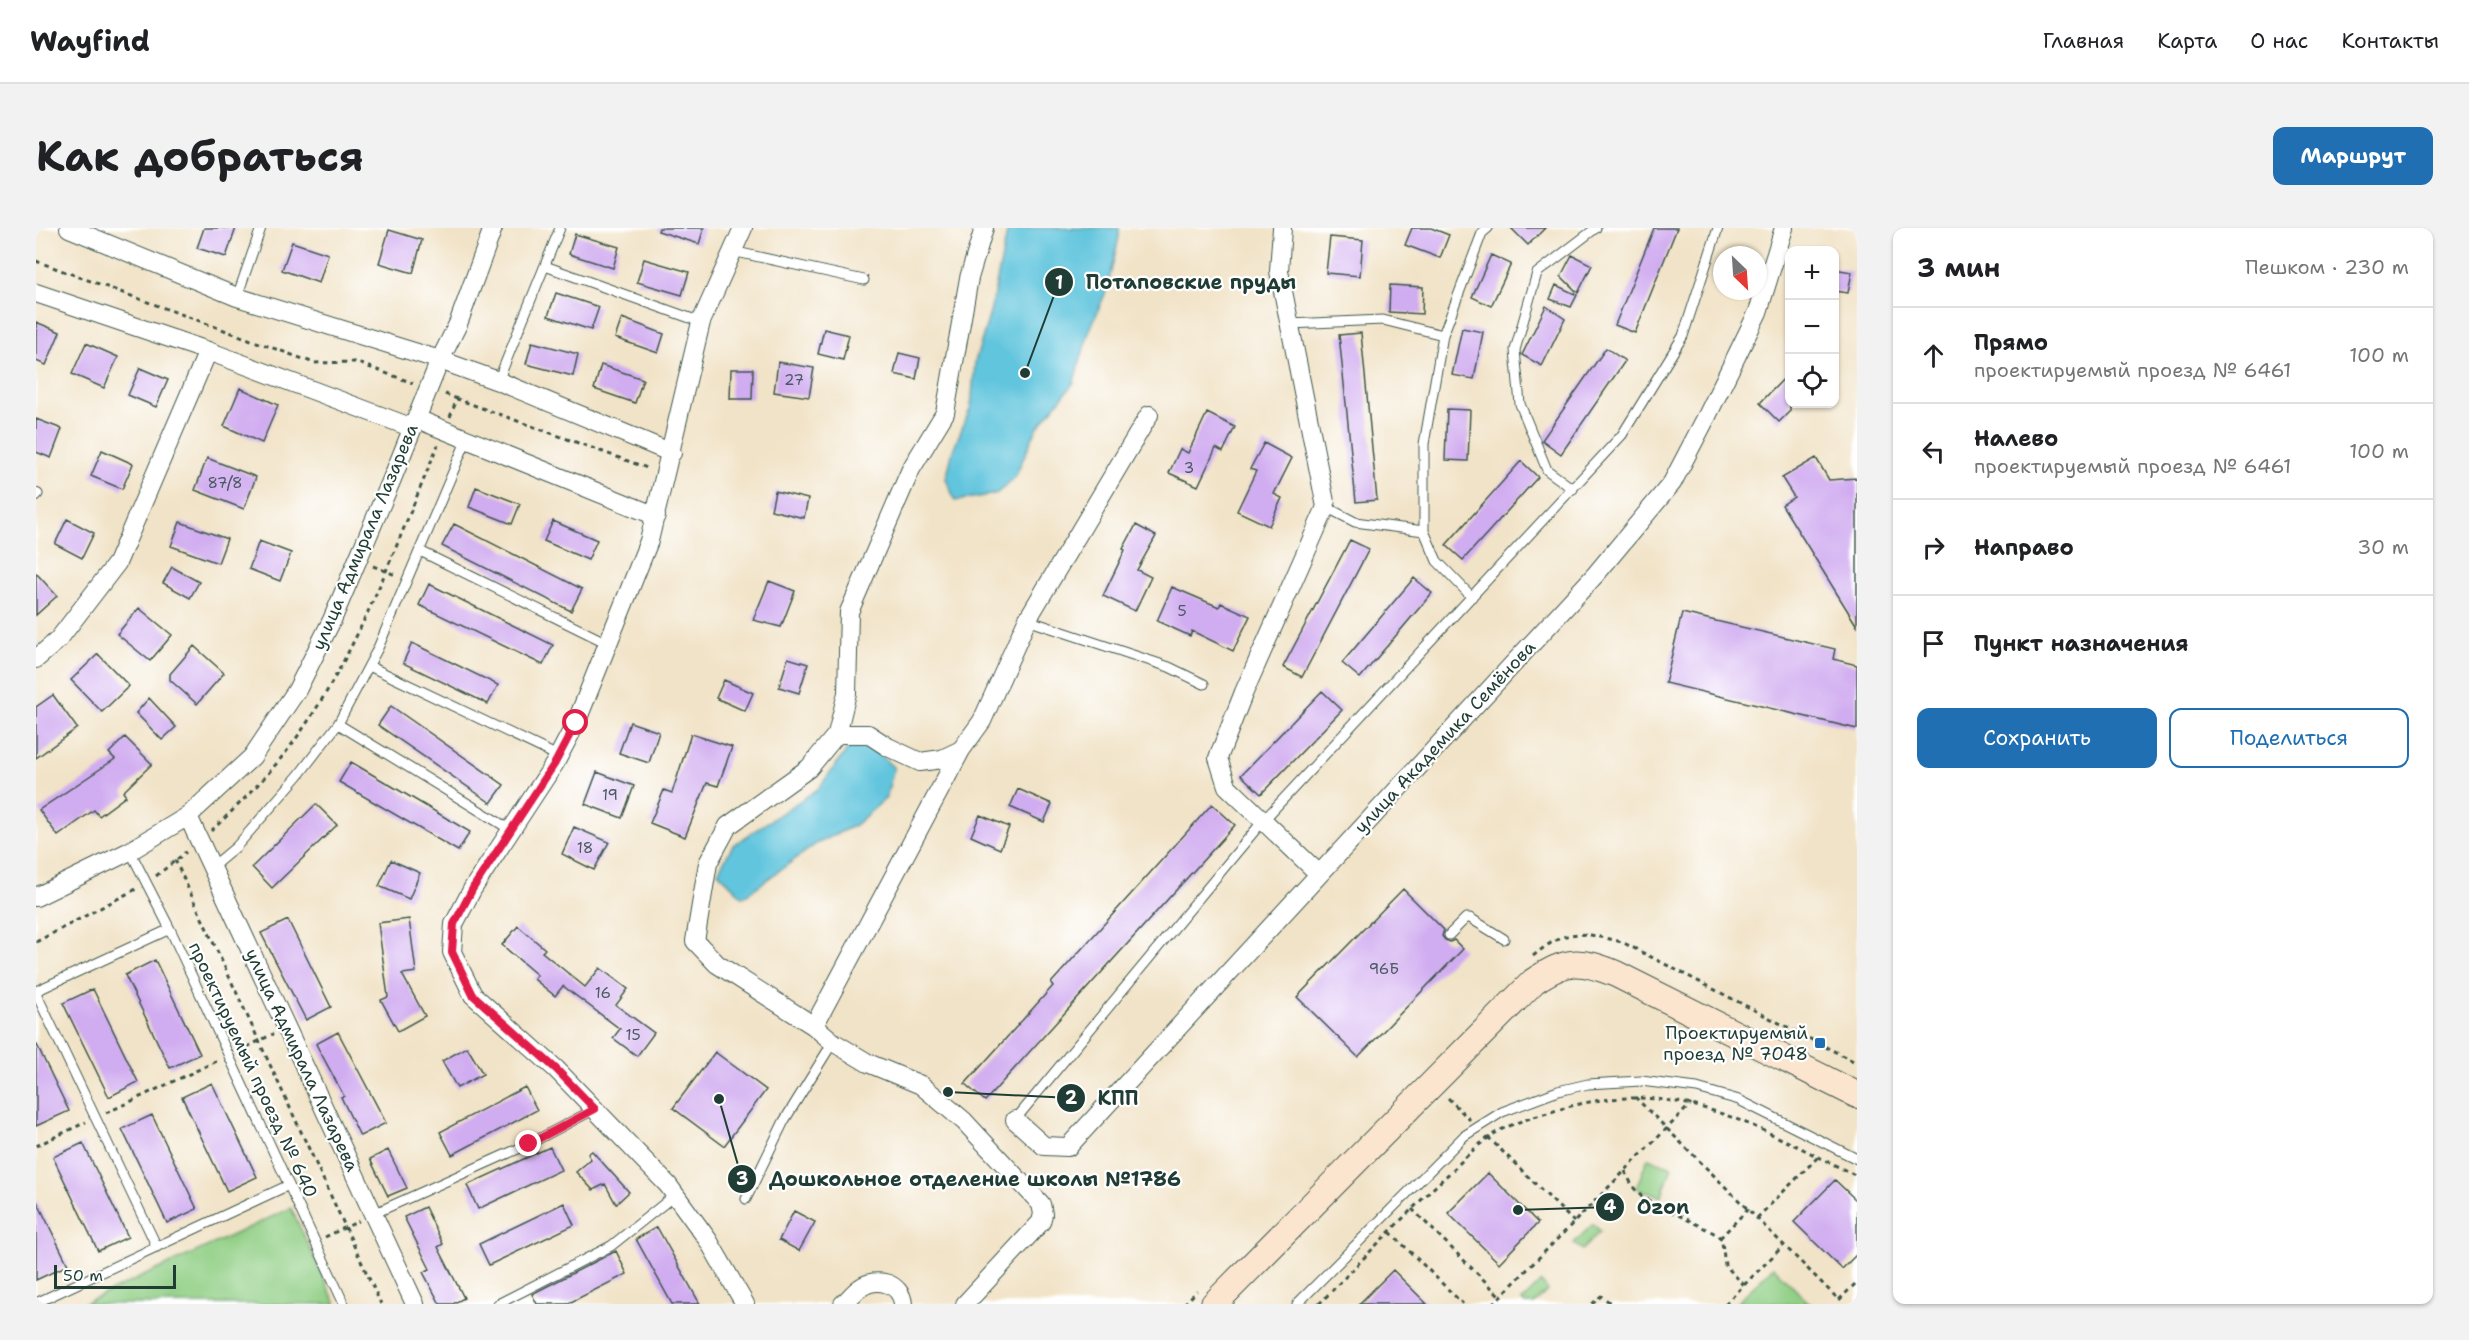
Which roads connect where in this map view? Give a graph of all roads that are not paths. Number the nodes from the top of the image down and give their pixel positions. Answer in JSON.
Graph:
{"nodes":[{"id":1,"x":261,"y":228,"type":"edge"},
{"id":2,"x":493,"y":228,"type":"edge"},
{"id":3,"x":560,"y":228,"type":"edge"},
{"id":4,"x":742,"y":228,"type":"edge"},
{"id":5,"x":984,"y":228,"type":"edge"},
{"id":6,"x":1282,"y":228,"type":"edge"},
{"id":7,"x":1488,"y":228,"type":"edge"},
{"id":8,"x":1596,"y":228,"type":"edge"},
{"id":9,"x":1718,"y":228,"type":"edge"},
{"id":10,"x":1784,"y":228,"type":"edge"},
{"id":11,"x":77,"y":229,"type":"edge"},
{"id":12,"x":732,"y":251,"type":"junction"},
{"id":13,"x":545,"y":266,"type":"junction"},
{"id":14,"x":864,"y":280,"type":"dead end"},
{"id":15,"x":36,"y":293,"type":"edge"},
{"id":16,"x":237,"y":297,"type":"junction"},
{"id":17,"x":701,"y":322,"type":"junction"},
{"id":18,"x":1289,"y":324,"type":"junction"},
{"id":19,"x":1443,"y":335,"type":"junction"},
{"id":20,"x":208,"y":351,"type":"junction"},
{"id":21,"x":440,"y":360,"type":"junction"},
{"id":22,"x":498,"y":381,"type":"junction"},
{"id":23,"x":1149,"y":415,"type":"dead end"},
{"id":24,"x":415,"y":424,"type":"junction"},
{"id":25,"x":467,"y":439,"type":"junction"},
{"id":26,"x":672,"y":453,"type":"junction"},
{"id":27,"x":1573,"y":489,"type":"junction"},
{"id":28,"x":1326,"y":507,"type":"junction"},
{"id":29,"x":656,"y":516,"type":"junction"},
{"id":30,"x":1424,"y":531,"type":"junction"},
{"id":31,"x":420,"y":550,"type":"junction"},
{"id":32,"x":1472,"y":597,"type":"junction"},
{"id":33,"x":1027,"y":620,"type":"junction"},
{"id":34,"x":607,"y":643,"type":"junction"},
{"id":35,"x":36,"y":660,"type":"edge"},
{"id":36,"x":369,"y":666,"type":"junction"},
{"id":37,"x":1204,"y":684,"type":"dead end"},
{"id":38,"x":338,"y":724,"type":"junction"},
{"id":39,"x":837,"y":734,"type":"junction"},
{"id":40,"x":961,"y":750,"type":"junction"},
{"id":41,"x":558,"y":756,"type":"junction"},
{"id":42,"x":188,"y":816,"type":"junction"},
{"id":43,"x":1262,"y":822,"type":"junction"},
{"id":44,"x":511,"y":830,"type":"junction"},
{"id":45,"x":130,"y":850,"type":"junction"},
{"id":46,"x":212,"y":867,"type":"junction"},
{"id":47,"x":1318,"y":873,"type":"junction"},
{"id":48,"x":36,"y":897,"type":"edge"},
{"id":49,"x":170,"y":929,"type":"junction"},
{"id":50,"x":1449,"y":935,"type":"dead end"},
{"id":51,"x":1504,"y":939,"type":"dead end"},
{"id":52,"x":36,"y":992,"type":"edge"},
{"id":53,"x":814,"y":1026,"type":"junction"},
{"id":54,"x":833,"y":1042,"type":"junction"},
{"id":55,"x":1857,"y":1095,"type":"edge"},
{"id":56,"x":595,"y":1109,"type":"junction"},
{"id":57,"x":1015,"y":1120,"type":"joint"},
{"id":58,"x":1857,"y":1159,"type":"edge"},
{"id":59,"x":289,"y":1185,"type":"junction"},
{"id":60,"x":675,"y":1195,"type":"junction"},
{"id":61,"x":746,"y":1199,"type":"dead end"},
{"id":62,"x":374,"y":1214,"type":"junction"},
{"id":63,"x":157,"y":1246,"type":"junction"},
{"id":64,"x":1207,"y":1296,"type":"edge"},
{"id":65,"x":36,"y":1303,"type":"edge"},
{"id":66,"x":344,"y":1304,"type":"edge"},
{"id":67,"x":415,"y":1304,"type":"edge"},
{"id":68,"x":498,"y":1304,"type":"edge"},
{"id":69,"x":746,"y":1304,"type":"edge"},
{"id":70,"x":843,"y":1304,"type":"edge"},
{"id":71,"x":903,"y":1304,"type":"edge"},
{"id":72,"x":965,"y":1304,"type":"edge"},
{"id":73,"x":1297,"y":1304,"type":"edge"}],
"edges":[{"from":1,"to":16,"type":"lane"},
{"from":2,"to":21,"type":"street","name":"улица Адмирала Лазарева"},
{"from":3,"to":13,"type":"lane"},
{"from":4,"to":12,"type":"street"},
{"from":5,"to":39,"type":"street"},
{"from":6,"to":18,"type":"street"},
{"from":7,"to":19,"type":"lane"},
{"from":8,"to":27,"type":"lane"},
{"from":9,"to":27,"type":"lane"},
{"from":10,"to":47,"type":"street","name":"улица Академика Семёнова"},
{"from":11,"to":16,"type":"street"},
{"from":12,"to":14,"type":"lane"},
{"from":12,"to":17,"type":"street"},
{"from":13,"to":17,"type":"lane"},
{"from":13,"to":22,"type":"lane"},
{"from":15,"to":20,"type":"street"},
{"from":16,"to":21,"type":"street"},
{"from":17,"to":26,"type":"street"},
{"from":18,"to":19,"type":"lane"},
{"from":18,"to":28,"type":"street"},
{"from":19,"to":30,"type":"lane"},
{"from":20,"to":24,"type":"street"},
{"from":20,"to":35,"type":"street"},
{"from":21,"to":22,"type":"street"},
{"from":21,"to":24,"type":"street","name":"улица Адмирала Лазарева"},
{"from":22,"to":26,"type":"street"},
{"from":23,"to":33,"type":"street"},
{"from":24,"to":25,"type":"street"},
{"from":24,"to":42,"type":"street","name":"улица Адмирала Лазарева"},
{"from":25,"to":29,"type":"street"},
{"from":25,"to":31,"type":"lane"},
{"from":26,"to":29,"type":"street"},
{"from":27,"to":32,"type":"lane"},
{"from":28,"to":30,"type":"lane"},
{"from":28,"to":43,"type":"street"},
{"from":29,"to":34,"type":"street"},
{"from":30,"to":32,"type":"lane"},
{"from":31,"to":34,"type":"lane"},
{"from":31,"to":36,"type":"lane"},
{"from":32,"to":43,"type":"lane"},
{"from":33,"to":37,"type":"lane"},
{"from":33,"to":40,"type":"street"},
{"from":34,"to":41,"type":"street"},
{"from":36,"to":38,"type":"lane"},
{"from":36,"to":41,"type":"lane"},
{"from":38,"to":44,"type":"lane"},
{"from":38,"to":46,"type":"lane"},
{"from":39,"to":40,"type":"street"},
{"from":39,"to":53,"type":"street"},
{"from":40,"to":53,"type":"street"},
{"from":41,"to":44,"type":"street"},
{"from":42,"to":45,"type":"street","name":"улица Адмирала Лазарева"},
{"from":42,"to":46,"type":"street","name":"улица Адмирала Лазарева"},
{"from":43,"to":47,"type":"street"},
{"from":43,"to":57,"type":"lane"},
{"from":44,"to":56,"type":"street"},
{"from":45,"to":48,"type":"street","name":"улица Адмирала Лазарева"},
{"from":45,"to":49,"type":"lane","name":"проектируемый проезд № 640"},
{"from":46,"to":62,"type":"street","name":"улица Адмирала Лазарева"},
{"from":47,"to":57,"type":"street","name":"улица Академика Семёнова"},
{"from":49,"to":52,"type":"lane"},
{"from":49,"to":59,"type":"lane","name":"проектируемый проезд № 640"},
{"from":50,"to":51,"type":"lane"},
{"from":52,"to":63,"type":"lane"},
{"from":53,"to":54,"type":"street"},
{"from":54,"to":61,"type":"lane"},
{"from":54,"to":72,"type":"street"},
{"from":55,"to":64,"type":"main road"},
{"from":56,"to":60,"type":"street"},
{"from":56,"to":62,"type":"lane"},
{"from":58,"to":73,"type":"lane"},
{"from":59,"to":63,"type":"lane"},
{"from":59,"to":66,"type":"lane","name":"проектируемый проезд № 640"},
{"from":60,"to":68,"type":"lane"},
{"from":60,"to":69,"type":"street"},
{"from":62,"to":67,"type":"street","name":"улица Адмирала Лазарева"},
{"from":63,"to":65,"type":"lane"},
{"from":70,"to":71,"type":"street"}]}
